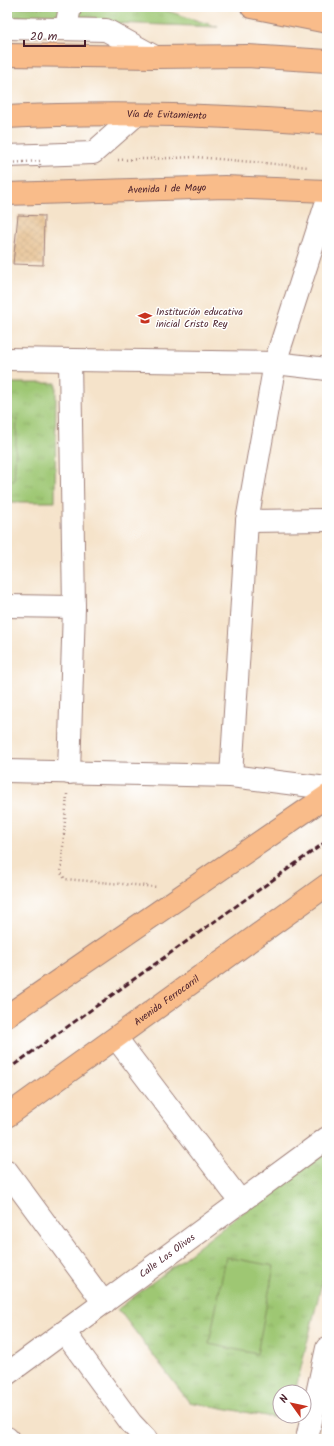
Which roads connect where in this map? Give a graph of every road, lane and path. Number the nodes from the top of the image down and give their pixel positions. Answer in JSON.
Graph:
{"nodes":[{"id":1,"x":52,"y":7,"type":"edge"},
{"id":2,"x":252,"y":7,"type":"edge"},
{"id":3,"x":37,"y":10,"type":"dead end"},
{"id":4,"x":68,"y":17,"type":"edge"},
{"id":5,"x":327,"y":22,"type":"edge"},
{"id":6,"x":7,"y":28,"type":"edge"},
{"id":7,"x":7,"y":55,"type":"edge"},
{"id":8,"x":155,"y":57,"type":"junction"},
{"id":9,"x":327,"y":61,"type":"edge"},
{"id":10,"x":136,"y":115,"type":"junction"},
{"id":11,"x":7,"y":117,"type":"edge"},
{"id":12,"x":327,"y":123,"type":"edge"},
{"id":13,"x":7,"y":156,"type":"edge"},
{"id":14,"x":117,"y":160,"type":"dead end"},
{"id":15,"x":7,"y":163,"type":"edge"},
{"id":16,"x":313,"y":168,"type":"dead end"},
{"id":17,"x":40,"y":169,"type":"dead end"},
{"id":18,"x":327,"y":191,"type":"edge"},
{"id":19,"x":7,"y":194,"type":"edge"},
{"id":20,"x":327,"y":201,"type":"edge"},
{"id":21,"x":7,"y":359,"type":"edge"},
{"id":22,"x":70,"y":360,"type":"junction"},
{"id":23,"x":276,"y":363,"type":"junction"},
{"id":24,"x":327,"y":369,"type":"edge"},
{"id":25,"x":327,"y":520,"type":"edge"},
{"id":26,"x":247,"y":521,"type":"junction"},
{"id":27,"x":7,"y":606,"type":"edge"},
{"id":28,"x":74,"y":607,"type":"junction"},
{"id":29,"x":7,"y":771,"type":"edge"},
{"id":30,"x":69,"y":773,"type":"junction"},
{"id":31,"x":232,"y":776,"type":"junction"},
{"id":32,"x":327,"y":788,"type":"edge"},
{"id":33,"x":327,"y":796,"type":"edge"},
{"id":34,"x":327,"y":886,"type":"edge"},
{"id":35,"x":191,"y":889,"type":"junction"},
{"id":36,"x":7,"y":1016,"type":"edge"},
{"id":37,"x":116,"y":1038,"type":"junction"},
{"id":38,"x":7,"y":1116,"type":"edge"},
{"id":39,"x":326,"y":1139,"type":"edge"},
{"id":40,"x":7,"y":1171,"type":"edge"},
{"id":41,"x":241,"y":1202,"type":"junction"},
{"id":42,"x":104,"y":1303,"type":"junction"},
{"id":43,"x":65,"y":1333,"type":"junction"},
{"id":44,"x":327,"y":1348,"type":"edge"},
{"id":45,"x":7,"y":1374,"type":"edge"},
{"id":46,"x":146,"y":1439,"type":"edge"},
{"id":47,"x":307,"y":1439,"type":"edge"}],
"edges":[{"from":1,"to":3,"type":"path","bridge":true},
{"from":2,"to":5,"type":"main road"},
{"from":4,"to":6,"type":"street"},
{"from":4,"to":8,"type":"street"},
{"from":7,"to":8,"type":"main road"},
{"from":8,"to":9,"type":"main road"},
{"from":10,"to":11,"type":"main road","name":"Vía de Evitamiento"},
{"from":10,"to":12,"type":"main road","name":"Vía de Evitamiento"},
{"from":10,"to":13,"type":"street"},
{"from":14,"to":16,"type":"path"},
{"from":15,"to":17,"type":"path","bridge":true},
{"from":18,"to":19,"type":"main road","name":"Avenida 1 de Mayo"},
{"from":20,"to":23,"type":"street"},
{"from":21,"to":22,"type":"street"},
{"from":22,"to":23,"type":"street"},
{"from":22,"to":28,"type":"street"},
{"from":23,"to":24,"type":"street"},
{"from":23,"to":26,"type":"street"},
{"from":25,"to":26,"type":"street"},
{"from":26,"to":31,"type":"street"},
{"from":27,"to":28,"type":"street"},
{"from":28,"to":30,"type":"street"},
{"from":29,"to":30,"type":"street"},
{"from":30,"to":31,"type":"street"},
{"from":30,"to":35,"type":"path"},
{"from":31,"to":32,"type":"street"},
{"from":33,"to":35,"type":"main road"},
{"from":34,"to":37,"type":"main road","name":"Avenida Ferrocarril"},
{"from":35,"to":36,"type":"main road"},
{"from":37,"to":38,"type":"main road","name":"Avenida Ferrocarril"},
{"from":37,"to":41,"type":"street"},
{"from":39,"to":41,"type":"street","name":"Calle Los Olivos"},
{"from":40,"to":42,"type":"street"},
{"from":41,"to":42,"type":"street","name":"Calle Los Olivos"},
{"from":42,"to":43,"type":"street","name":"Calle Los Olivos"},
{"from":43,"to":45,"type":"street","name":"Calle Los Olivos"},
{"from":43,"to":46,"type":"street"},
{"from":44,"to":47,"type":"street"}]}
